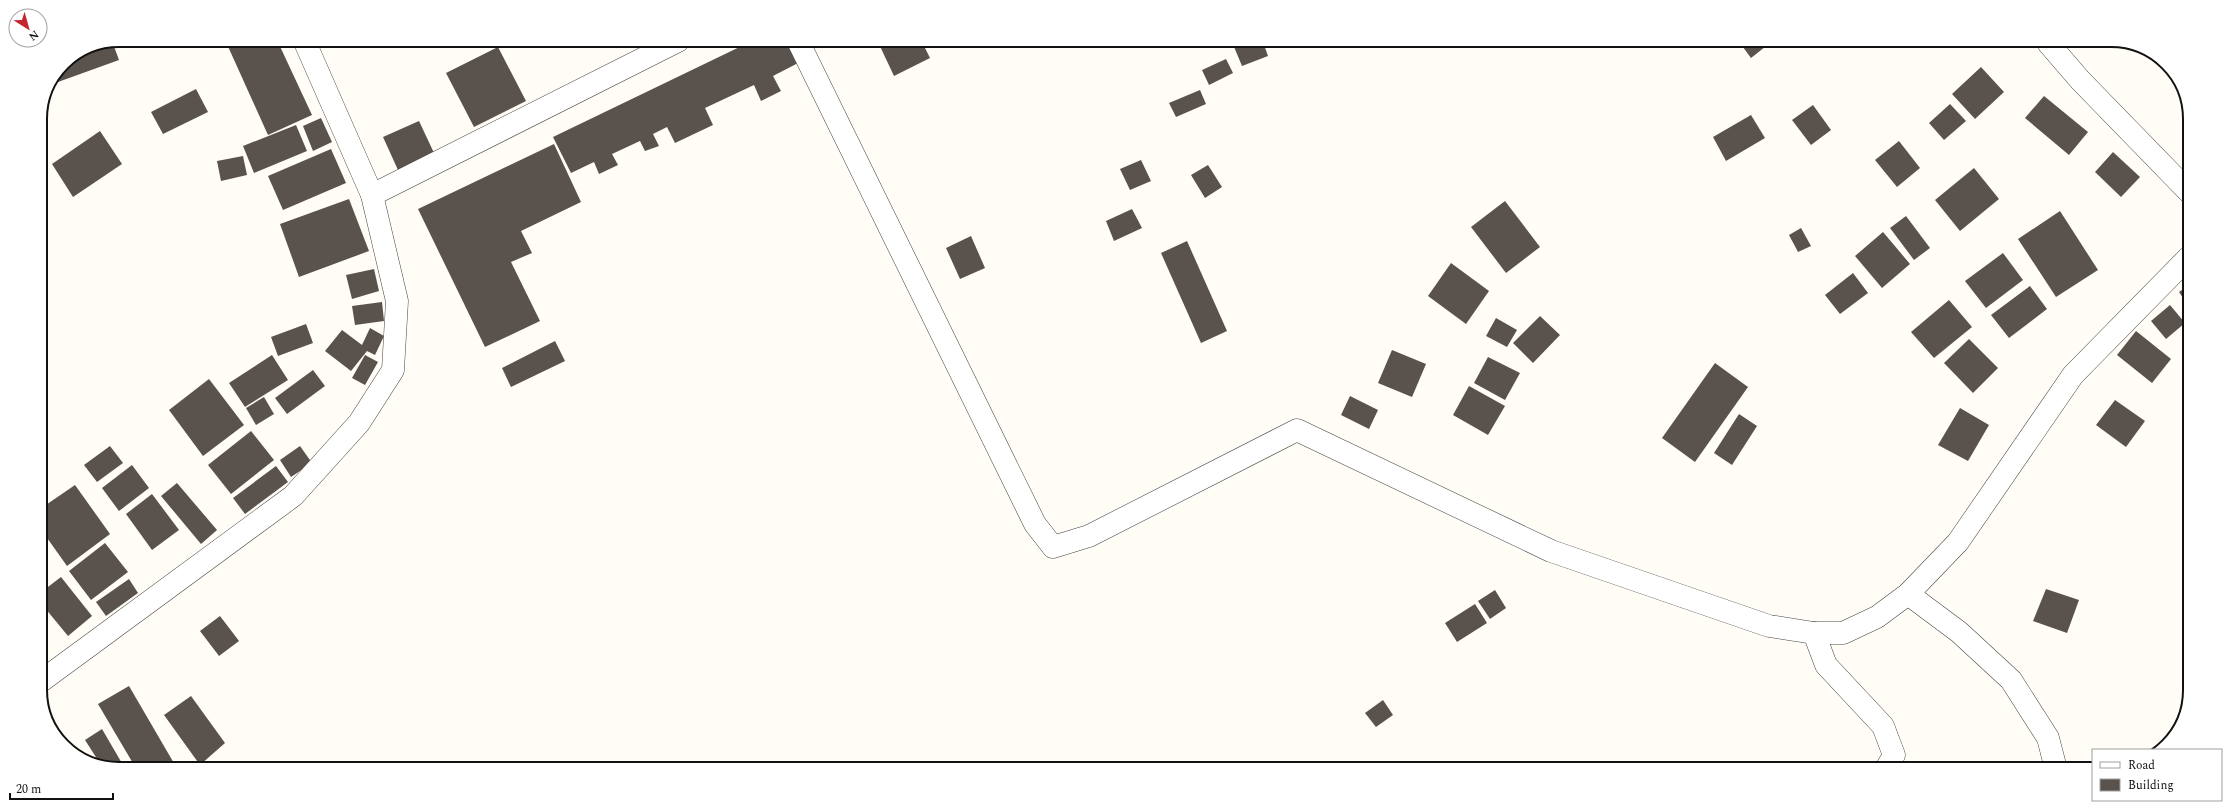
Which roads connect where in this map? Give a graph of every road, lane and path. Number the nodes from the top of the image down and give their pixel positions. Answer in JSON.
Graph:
{"nodes":[{"id":1,"x":307,"y":47,"type":"edge"},
{"id":2,"x":666,"y":47,"type":"edge"},
{"id":3,"x":801,"y":47,"type":"edge"},
{"id":4,"x":2052,"y":47,"type":"edge"},
{"id":5,"x":2183,"y":186,"type":"edge"},
{"id":6,"x":372,"y":195,"type":"junction"},
{"id":7,"x":2183,"y":263,"type":"edge"},
{"id":8,"x":1908,"y":594,"type":"junction"},
{"id":9,"x":1814,"y":633,"type":"junction"},
{"id":10,"x":47,"y":677,"type":"edge"},
{"id":11,"x":1890,"y":762,"type":"edge"},
{"id":12,"x":2054,"y":762,"type":"edge"}],
"edges":[{"from":1,"to":6,"type":"street"},
{"from":2,"to":6,"type":"street"},
{"from":3,"to":9,"type":"street"},
{"from":4,"to":5,"type":"street"},
{"from":6,"to":10,"type":"street"},
{"from":7,"to":8,"type":"street"},
{"from":8,"to":9,"type":"street"},
{"from":8,"to":12,"type":"street"},
{"from":9,"to":11,"type":"street"}]}
